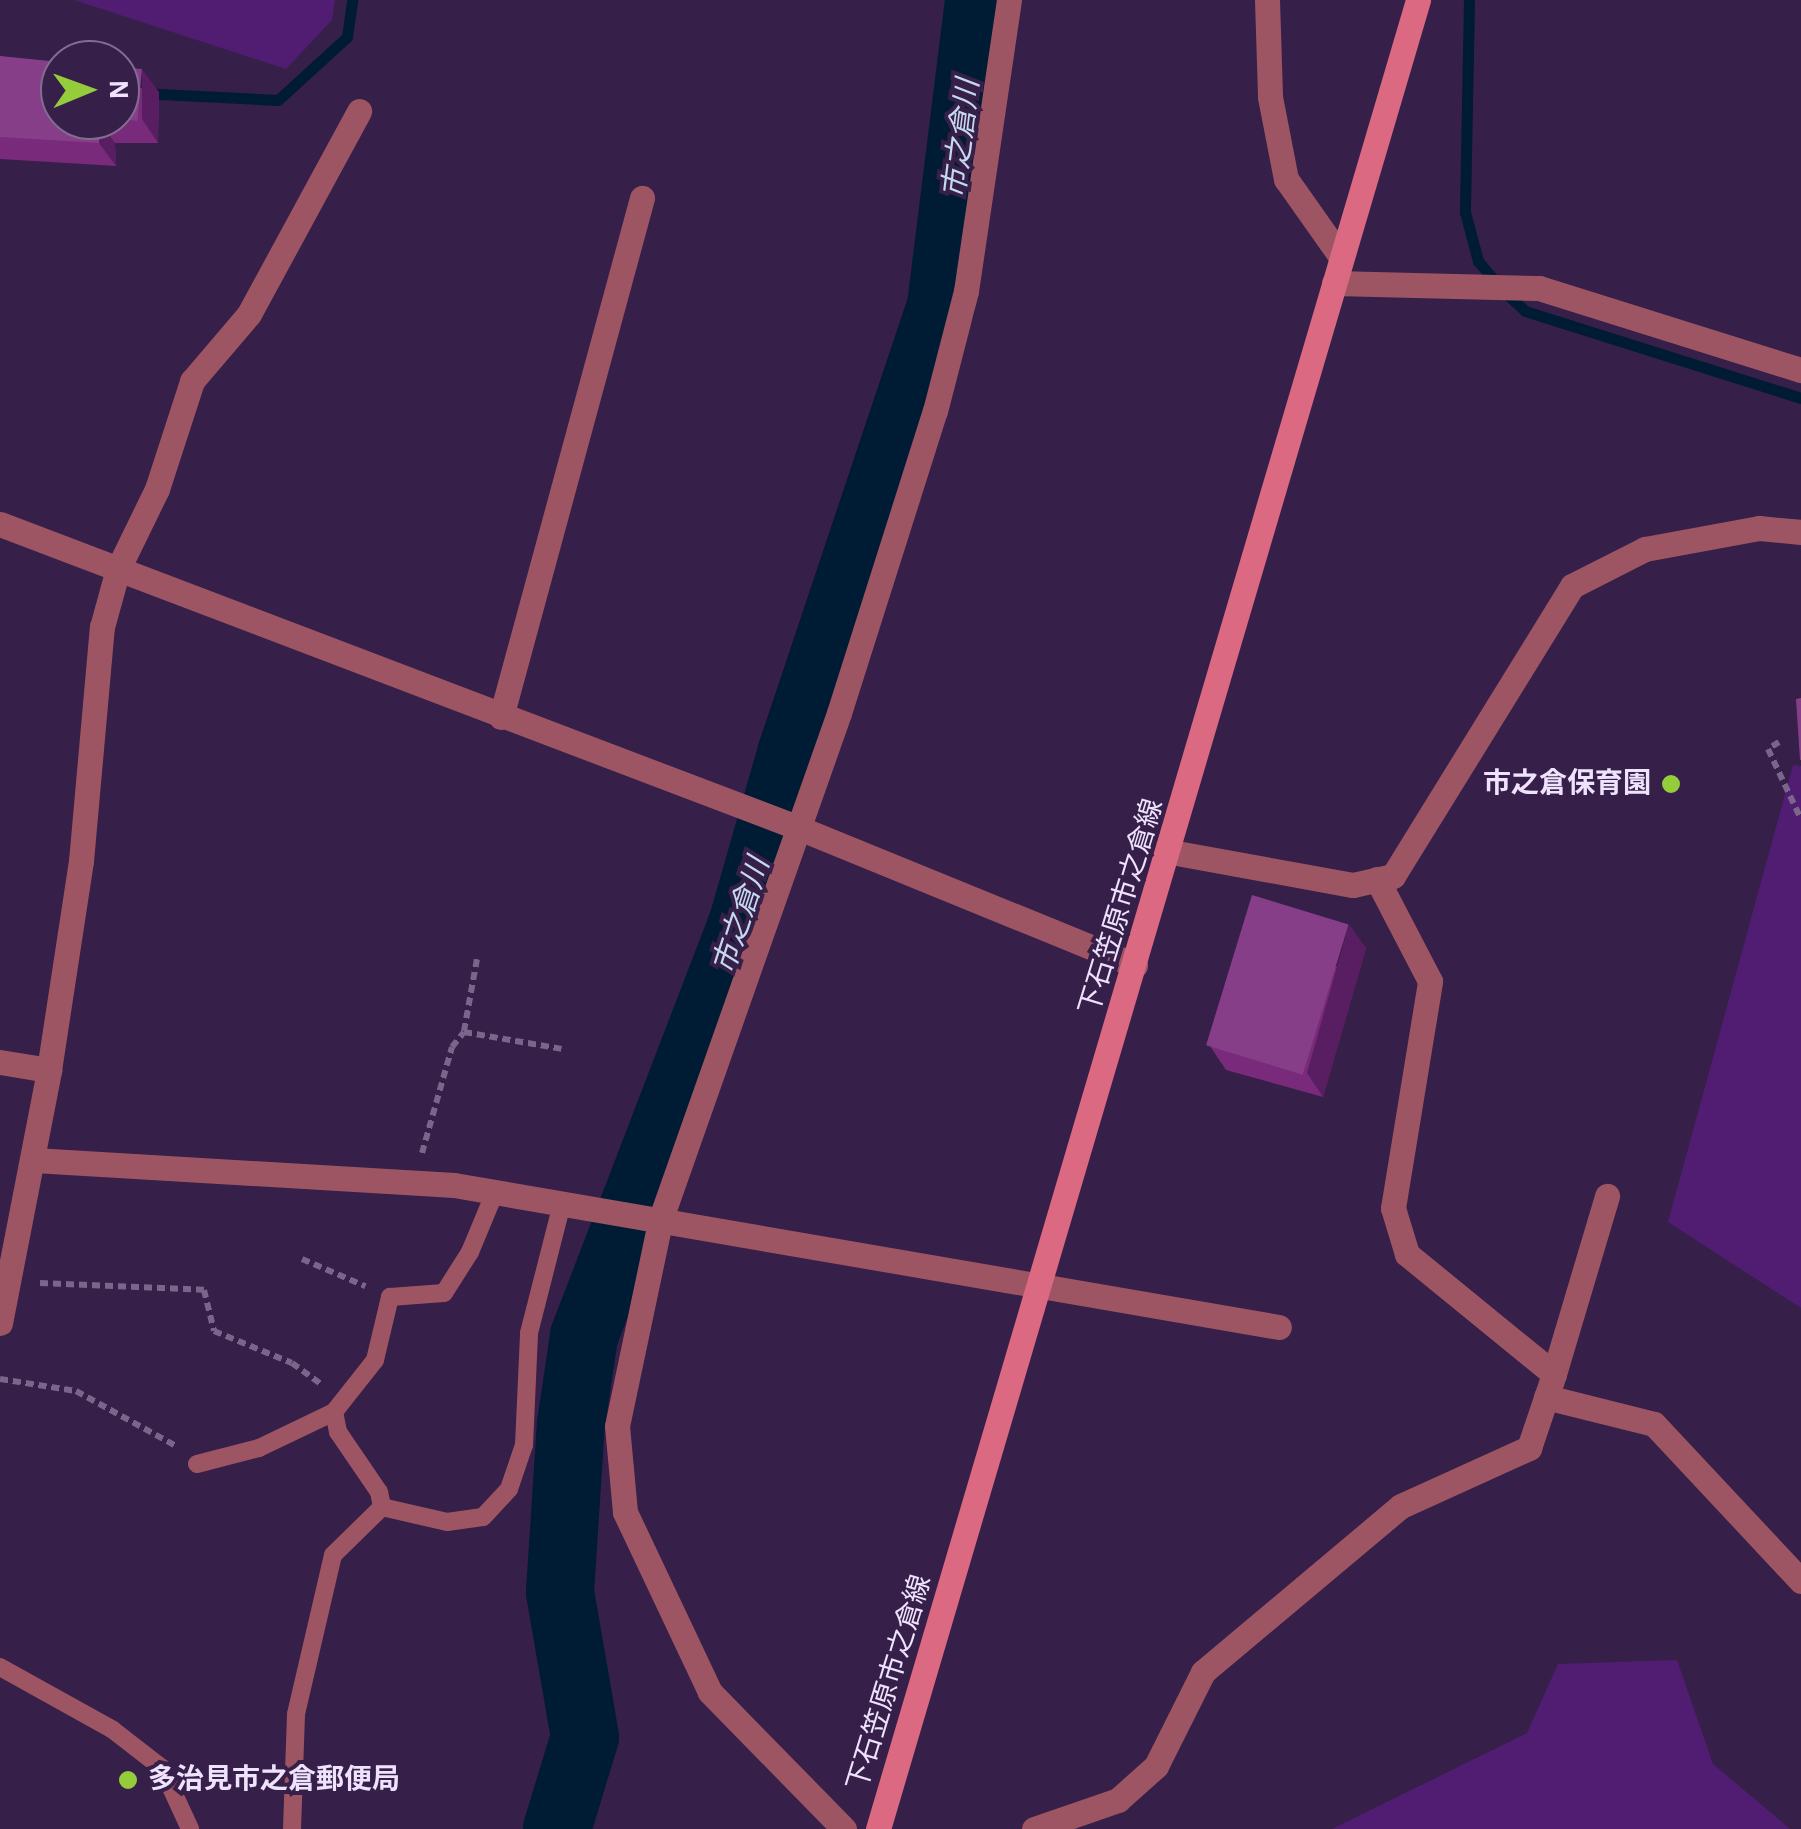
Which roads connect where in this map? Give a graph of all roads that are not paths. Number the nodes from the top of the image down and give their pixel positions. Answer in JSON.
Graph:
{"nodes":[{"id":1,"x":1009,"y":0,"type":"edge"},
{"id":2,"x":1268,"y":0,"type":"edge"},
{"id":3,"x":1418,"y":0,"type":"edge"},
{"id":4,"x":359,"y":111,"type":"dead end"},
{"id":5,"x":642,"y":198,"type":"dead end"},
{"id":6,"x":1341,"y":257,"type":"junction"},
{"id":7,"x":1334,"y":283,"type":"junction"},
{"id":8,"x":1801,"y":370,"type":"edge"},
{"id":9,"x":0,"y":524,"type":"edge"},
{"id":10,"x":1801,"y":532,"type":"edge"},
{"id":11,"x":118,"y":569,"type":"junction"},
{"id":12,"x":502,"y":717,"type":"junction"},
{"id":13,"x":799,"y":828,"type":"junction"},
{"id":14,"x":1171,"y":852,"type":"junction"},
{"id":15,"x":1377,"y":879,"type":"junction"},
{"id":16,"x":1136,"y":965,"type":"junction"},
{"id":17,"x":0,"y":1062,"type":"edge"},
{"id":18,"x":49,"y":1070,"type":"junction"},
{"id":19,"x":34,"y":1160,"type":"junction"},
{"id":20,"x":494,"y":1192,"type":"junction"},
{"id":21,"x":1607,"y":1196,"type":"dead end"},
{"id":22,"x":570,"y":1205,"type":"junction"},
{"id":23,"x":661,"y":1218,"type":"junction"},
{"id":24,"x":10,"y":1219,"type":"edge"},
{"id":25,"x":1042,"y":1282,"type":"junction"},
{"id":26,"x":0,"y":1323,"type":"edge"},
{"id":27,"x":1279,"y":1327,"type":"dead end"},
{"id":28,"x":1550,"y":1386,"type":"junction"},
{"id":29,"x":338,"y":1406,"type":"junction"},
{"id":30,"x":197,"y":1464,"type":"road end"},
{"id":31,"x":382,"y":1507,"type":"junction"},
{"id":32,"x":1801,"y":1580,"type":"edge"},
{"id":33,"x":0,"y":1667,"type":"edge"},
{"id":34,"x":190,"y":1829,"type":"edge"},
{"id":35,"x":292,"y":1829,"type":"edge"},
{"id":36,"x":844,"y":1829,"type":"edge"},
{"id":37,"x":878,"y":1829,"type":"edge"},
{"id":38,"x":1034,"y":1829,"type":"edge"}],
"edges":[{"from":1,"to":13,"type":"street"},
{"from":2,"to":6,"type":"street"},
{"from":3,"to":6,"type":"main road","name":"下石笠原市之倉線"},
{"from":4,"to":11,"type":"street"},
{"from":5,"to":12,"type":"street"},
{"from":6,"to":7,"type":"main road","name":"下石笠原市之倉線"},
{"from":7,"to":8,"type":"street"},
{"from":7,"to":14,"type":"main road","name":"下石笠原市之倉線"},
{"from":9,"to":11,"type":"street"},
{"from":10,"to":15,"type":"street"},
{"from":11,"to":12,"type":"street"},
{"from":11,"to":18,"type":"street"},
{"from":12,"to":13,"type":"street"},
{"from":13,"to":16,"type":"street"},
{"from":13,"to":23,"type":"street"},
{"from":14,"to":15,"type":"street"},
{"from":14,"to":16,"type":"main road","name":"下石笠原市之倉線"},
{"from":15,"to":28,"type":"street"},
{"from":16,"to":25,"type":"main road","name":"下石笠原市之倉線"},
{"from":17,"to":18,"type":"street"},
{"from":18,"to":19,"type":"street"},
{"from":19,"to":20,"type":"street"},
{"from":19,"to":24,"type":"street"},
{"from":20,"to":22,"type":"street"},
{"from":20,"to":29,"type":"lane"},
{"from":21,"to":28,"type":"street"},
{"from":22,"to":23,"type":"street"},
{"from":22,"to":31,"type":"lane"},
{"from":23,"to":25,"type":"street"},
{"from":23,"to":36,"type":"street"},
{"from":24,"to":26,"type":"street"},
{"from":25,"to":27,"type":"street"},
{"from":25,"to":37,"type":"main road","name":"下石笠原市之倉線"},
{"from":28,"to":32,"type":"street"},
{"from":28,"to":38,"type":"street"},
{"from":29,"to":30,"type":"lane"},
{"from":29,"to":31,"type":"lane"},
{"from":31,"to":35,"type":"lane"},
{"from":33,"to":34,"type":"lane"}]}
